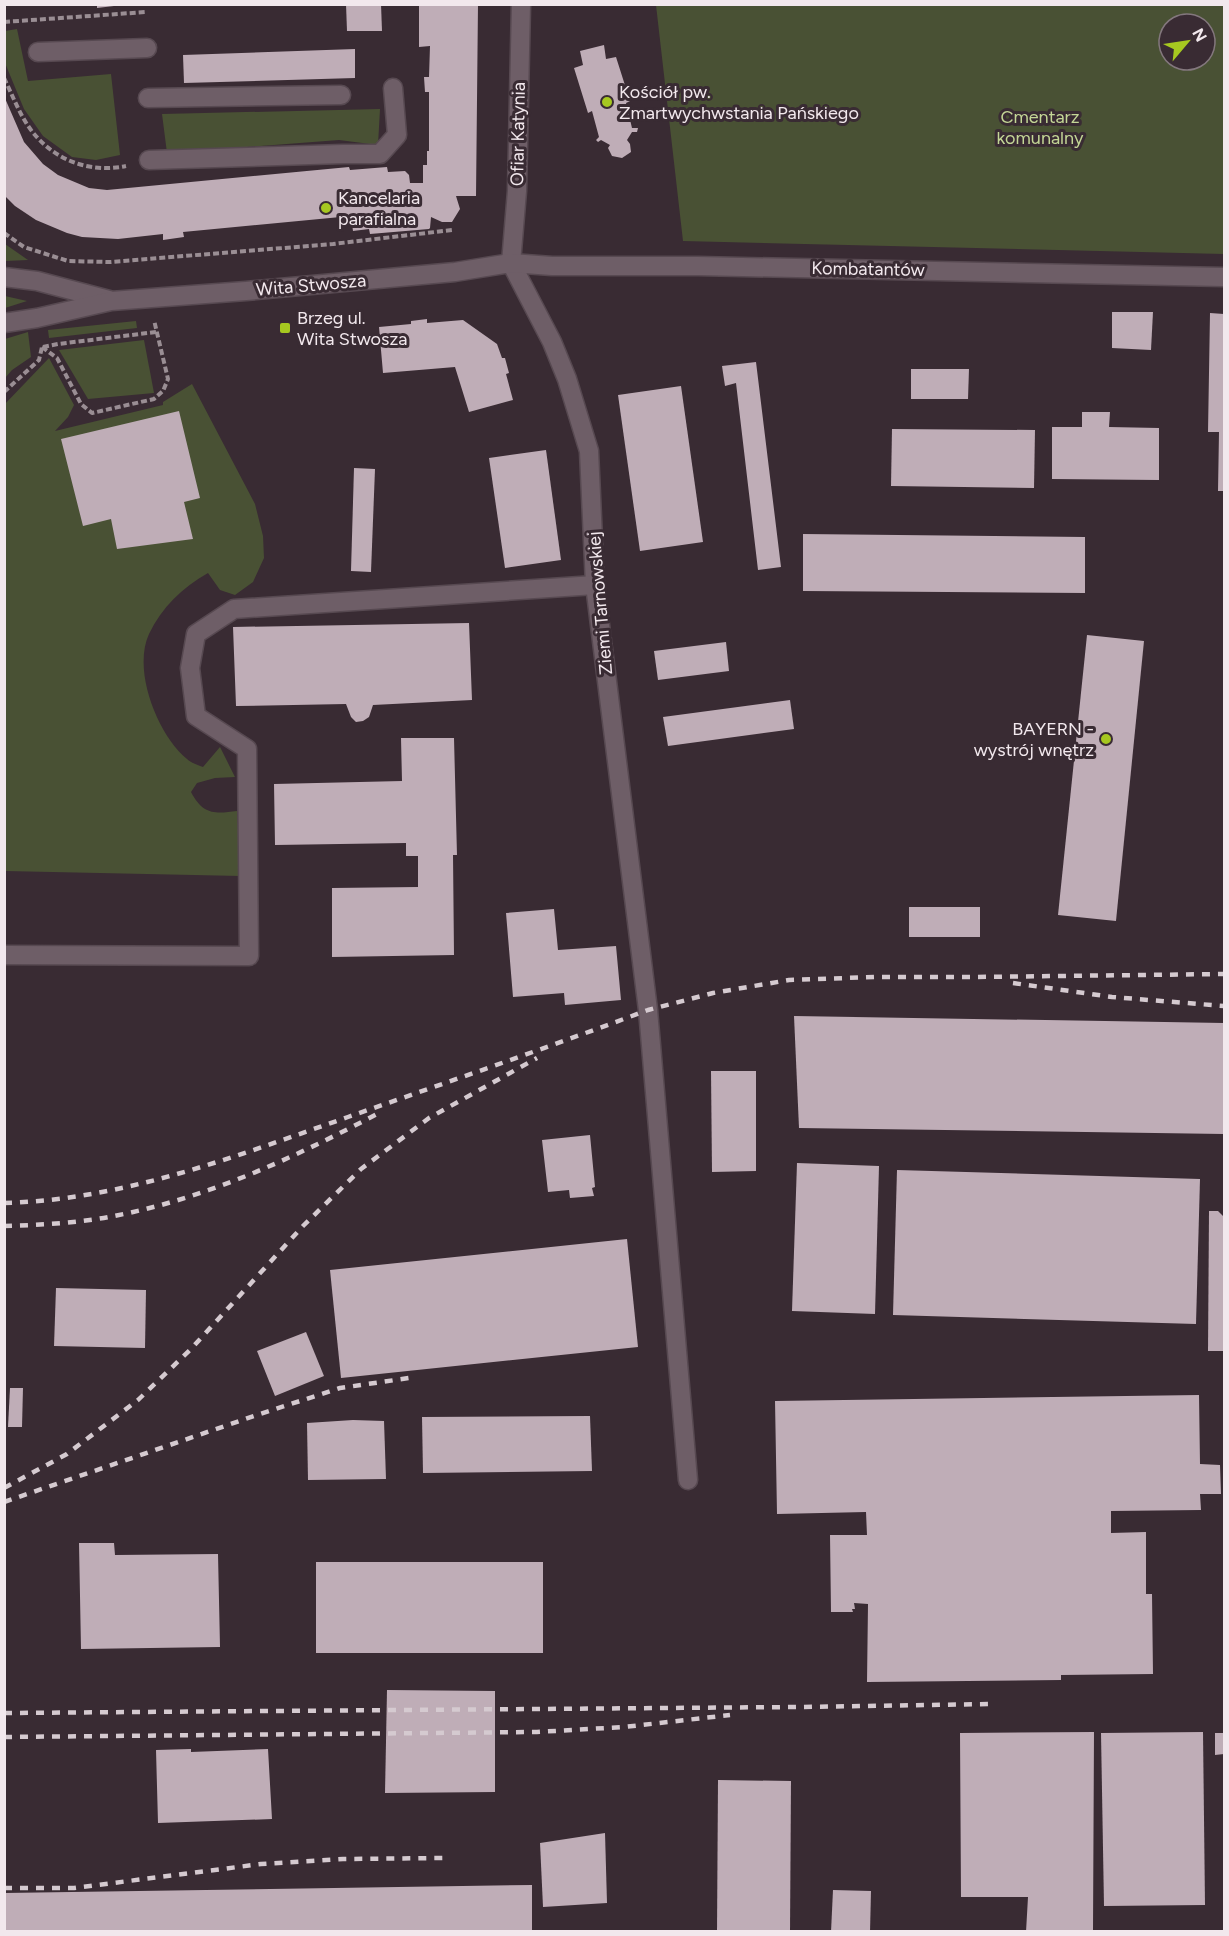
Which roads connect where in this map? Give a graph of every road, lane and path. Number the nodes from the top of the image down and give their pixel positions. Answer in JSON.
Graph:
{"nodes":[{"id":1,"x":520,"y":4,"type":"edge"},
{"id":2,"x":146,"y":12,"type":"dead end"},
{"id":3,"x":4,"y":22,"type":"edge"},
{"id":4,"x":147,"y":48,"type":"dead end"},
{"id":5,"x":38,"y":52,"type":"dead end"},
{"id":6,"x":4,"y":78,"type":"edge"},
{"id":7,"x":393,"y":88,"type":"dead end"},
{"id":8,"x":340,"y":95,"type":"dead end"},
{"id":9,"x":148,"y":98,"type":"dead end"},
{"id":10,"x":150,"y":160,"type":"joint"},
{"id":11,"x":452,"y":230,"type":"dead end"},
{"id":12,"x":4,"y":232,"type":"edge"},
{"id":13,"x":511,"y":263,"type":"junction"},
{"id":14,"x":4,"y":277,"type":"edge"},
{"id":15,"x":1224,"y":277,"type":"edge"},
{"id":16,"x":148,"y":298,"type":"junction"},
{"id":17,"x":111,"y":301,"type":"junction"},
{"id":18,"x":4,"y":323,"type":"edge"},
{"id":19,"x":156,"y":332,"type":"junction"},
{"id":20,"x":42,"y":347,"type":"junction"},
{"id":21,"x":4,"y":392,"type":"edge"},
{"id":22,"x":595,"y":585,"type":"junction"},
{"id":23,"x":4,"y":955,"type":"edge"},
{"id":24,"x":688,"y":1479,"type":"dead end"}],
"edges":[{"from":1,"to":13,"type":"street","name":"Ofiar Katynia"},
{"from":2,"to":3,"type":"path"},
{"from":4,"to":5,"type":"street"},
{"from":6,"to":10,"type":"path"},
{"from":7,"to":10,"type":"street"},
{"from":8,"to":9,"type":"street"},
{"from":11,"to":12,"type":"path"},
{"from":13,"to":15,"type":"street","name":"Kombatantów"},
{"from":13,"to":16,"type":"street","name":"Wita Stwosza"},
{"from":13,"to":22,"type":"street","name":"Ziemi Tarnowskiej"},
{"from":14,"to":17,"type":"street","name":"Wita Stwosza"},
{"from":16,"to":17,"type":"street","name":"Wita Stwosza"},
{"from":16,"to":19,"type":"path"},
{"from":17,"to":18,"type":"street","name":"Wita Stwosza"},
{"from":19,"to":20,"type":"path"},
{"from":19,"to":20,"type":"path"},
{"from":20,"to":21,"type":"path"},
{"from":22,"to":23,"type":"street"},
{"from":22,"to":24,"type":"street","name":"Ziemi Tarnowskiej"}]}
